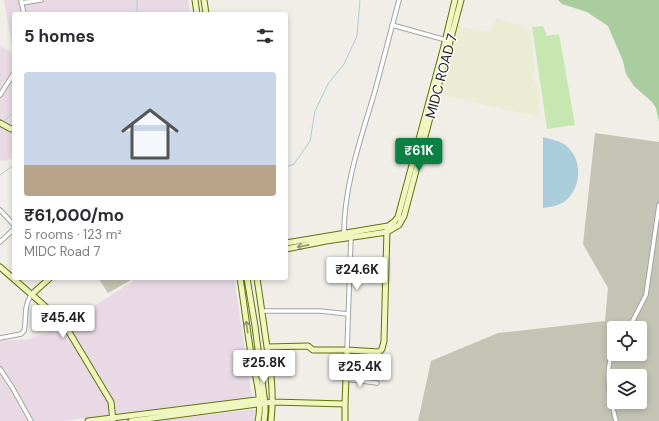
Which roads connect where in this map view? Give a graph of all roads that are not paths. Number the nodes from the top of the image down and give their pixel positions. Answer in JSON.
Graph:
{"nodes":[{"id":1,"x":41,"y":0,"type":"edge"},
{"id":2,"x":195,"y":0,"type":"edge"},
{"id":3,"x":204,"y":0,"type":"edge"},
{"id":4,"x":399,"y":0,"type":"edge"},
{"id":5,"x":21,"y":1,"type":"edge"},
{"id":6,"x":457,"y":2,"type":"edge"},
{"id":7,"x":24,"y":12,"type":"edge"},
{"id":8,"x":197,"y":12,"type":"edge"},
{"id":9,"x":206,"y":12,"type":"edge"},
{"id":10,"x":392,"y":26,"type":"junction"},
{"id":11,"x":446,"y":40,"type":"junction"},
{"id":12,"x":12,"y":76,"type":"edge"},
{"id":13,"x":0,"y":95,"type":"edge"},
{"id":14,"x":432,"y":100,"type":"junction"},
{"id":15,"x":0,"y":123,"type":"edge"},
{"id":16,"x":12,"y":129,"type":"edge"},
{"id":17,"x":407,"y":195,"type":"junction"},
{"id":18,"x":659,"y":205,"type":"edge"},
{"id":19,"x":0,"y":210,"type":"edge"},
{"id":20,"x":12,"y":223,"type":"edge"},
{"id":21,"x":388,"y":226,"type":"junction"},
{"id":22,"x":12,"y":230,"type":"edge"},
{"id":23,"x":387,"y":232,"type":"junction"},
{"id":24,"x":344,"y":233,"type":"junction"},
{"id":25,"x":351,"y":234,"type":"junction"},
{"id":26,"x":0,"y":242,"type":"edge"},
{"id":27,"x":288,"y":243,"type":"edge"},
{"id":28,"x":288,"y":249,"type":"edge"},
{"id":29,"x":0,"y":267,"type":"edge"},
{"id":30,"x":12,"y":278,"type":"edge"},
{"id":31,"x":14,"y":280,"type":"edge"},
{"id":32,"x":48,"y":280,"type":"edge"},
{"id":33,"x":240,"y":280,"type":"edge"},
{"id":34,"x":247,"y":280,"type":"edge"},
{"id":35,"x":257,"y":280,"type":"edge"},
{"id":36,"x":31,"y":295,"type":"junction"},
{"id":37,"x":262,"y":311,"type":"junction"},
{"id":38,"x":348,"y":314,"type":"junction"},
{"id":39,"x":633,"y":321,"type":"edge"},
{"id":40,"x":0,"y":338,"type":"edge"},
{"id":41,"x":267,"y":347,"type":"junction"},
{"id":42,"x":346,"y":350,"type":"junction"},
{"id":43,"x":610,"y":361,"type":"edge"},
{"id":44,"x":0,"y":368,"type":"edge"},
{"id":45,"x":346,"y":379,"type":"junction"},
{"id":46,"x":377,"y":383,"type":"dead end"},
{"id":47,"x":262,"y":402,"type":"junction"},
{"id":48,"x":273,"y":402,"type":"junction"},
{"id":49,"x":345,"y":404,"type":"junction"},
{"id":50,"x":113,"y":419,"type":"edge"},
{"id":51,"x":31,"y":421,"type":"edge"},
{"id":52,"x":88,"y":421,"type":"edge"},
{"id":53,"x":131,"y":421,"type":"edge"},
{"id":54,"x":258,"y":421,"type":"edge"},
{"id":55,"x":264,"y":421,"type":"edge"},
{"id":56,"x":271,"y":421,"type":"edge"},
{"id":57,"x":345,"y":421,"type":"edge"},
{"id":58,"x":616,"y":421,"type":"edge"}],
"edges":[{"from":1,"to":5,"type":"street"},
{"from":2,"to":8,"type":"street"},
{"from":3,"to":9,"type":"street"},
{"from":4,"to":10,"type":"street"},
{"from":5,"to":7,"type":"street"},
{"from":6,"to":11,"type":"street","name":"MIDC ROAD 7"},
{"from":6,"to":14,"type":"street","name":"MIDC ROAD 7"},
{"from":10,"to":11,"type":"street"},
{"from":10,"to":24,"type":"street"},
{"from":11,"to":14,"type":"street","name":"MIDC ROAD 7"},
{"from":12,"to":13,"type":"street"},
{"from":14,"to":17,"type":"street","name":"MIDC ROAD 7"},
{"from":15,"to":16,"type":"street"},
{"from":17,"to":21,"type":"street","name":"MIDC ROAD 7"},
{"from":17,"to":23,"type":"street","name":"MIDC ROAD 7"},
{"from":18,"to":39,"type":"street"},
{"from":19,"to":20,"type":"street"},
{"from":21,"to":23,"type":"street"},
{"from":21,"to":25,"type":"street"},
{"from":22,"to":26,"type":"street"},
{"from":23,"to":25,"type":"street"},
{"from":23,"to":42,"type":"street"},
{"from":24,"to":25,"type":"street"},
{"from":24,"to":27,"type":"street"},
{"from":25,"to":28,"type":"street","one_way":true},
{"from":25,"to":38,"type":"street"},
{"from":29,"to":30,"type":"street"},
{"from":31,"to":36,"type":"street"},
{"from":32,"to":36,"type":"street"},
{"from":47,"to":33,"type":"street","one_way":true},
{"from":34,"to":47,"type":"street"},
{"from":35,"to":37,"type":"street"},
{"from":36,"to":40,"type":"street"},
{"from":36,"to":50,"type":"street"},
{"from":37,"to":38,"type":"street"},
{"from":37,"to":41,"type":"street"},
{"from":38,"to":42,"type":"street"},
{"from":41,"to":42,"type":"street"},
{"from":41,"to":48,"type":"street"},
{"from":42,"to":45,"type":"street"},
{"from":43,"to":58,"type":"street"},
{"from":44,"to":51,"type":"street"},
{"from":45,"to":46,"type":"street"},
{"from":45,"to":49,"type":"street"},
{"from":47,"to":48,"type":"street"},
{"from":47,"to":50,"type":"street"},
{"from":47,"to":53,"type":"street"},
{"from":47,"to":54,"type":"street"},
{"from":47,"to":55,"type":"street"},
{"from":48,"to":49,"type":"street"},
{"from":48,"to":56,"type":"street"},
{"from":49,"to":57,"type":"street"},
{"from":50,"to":52,"type":"street"}]}
